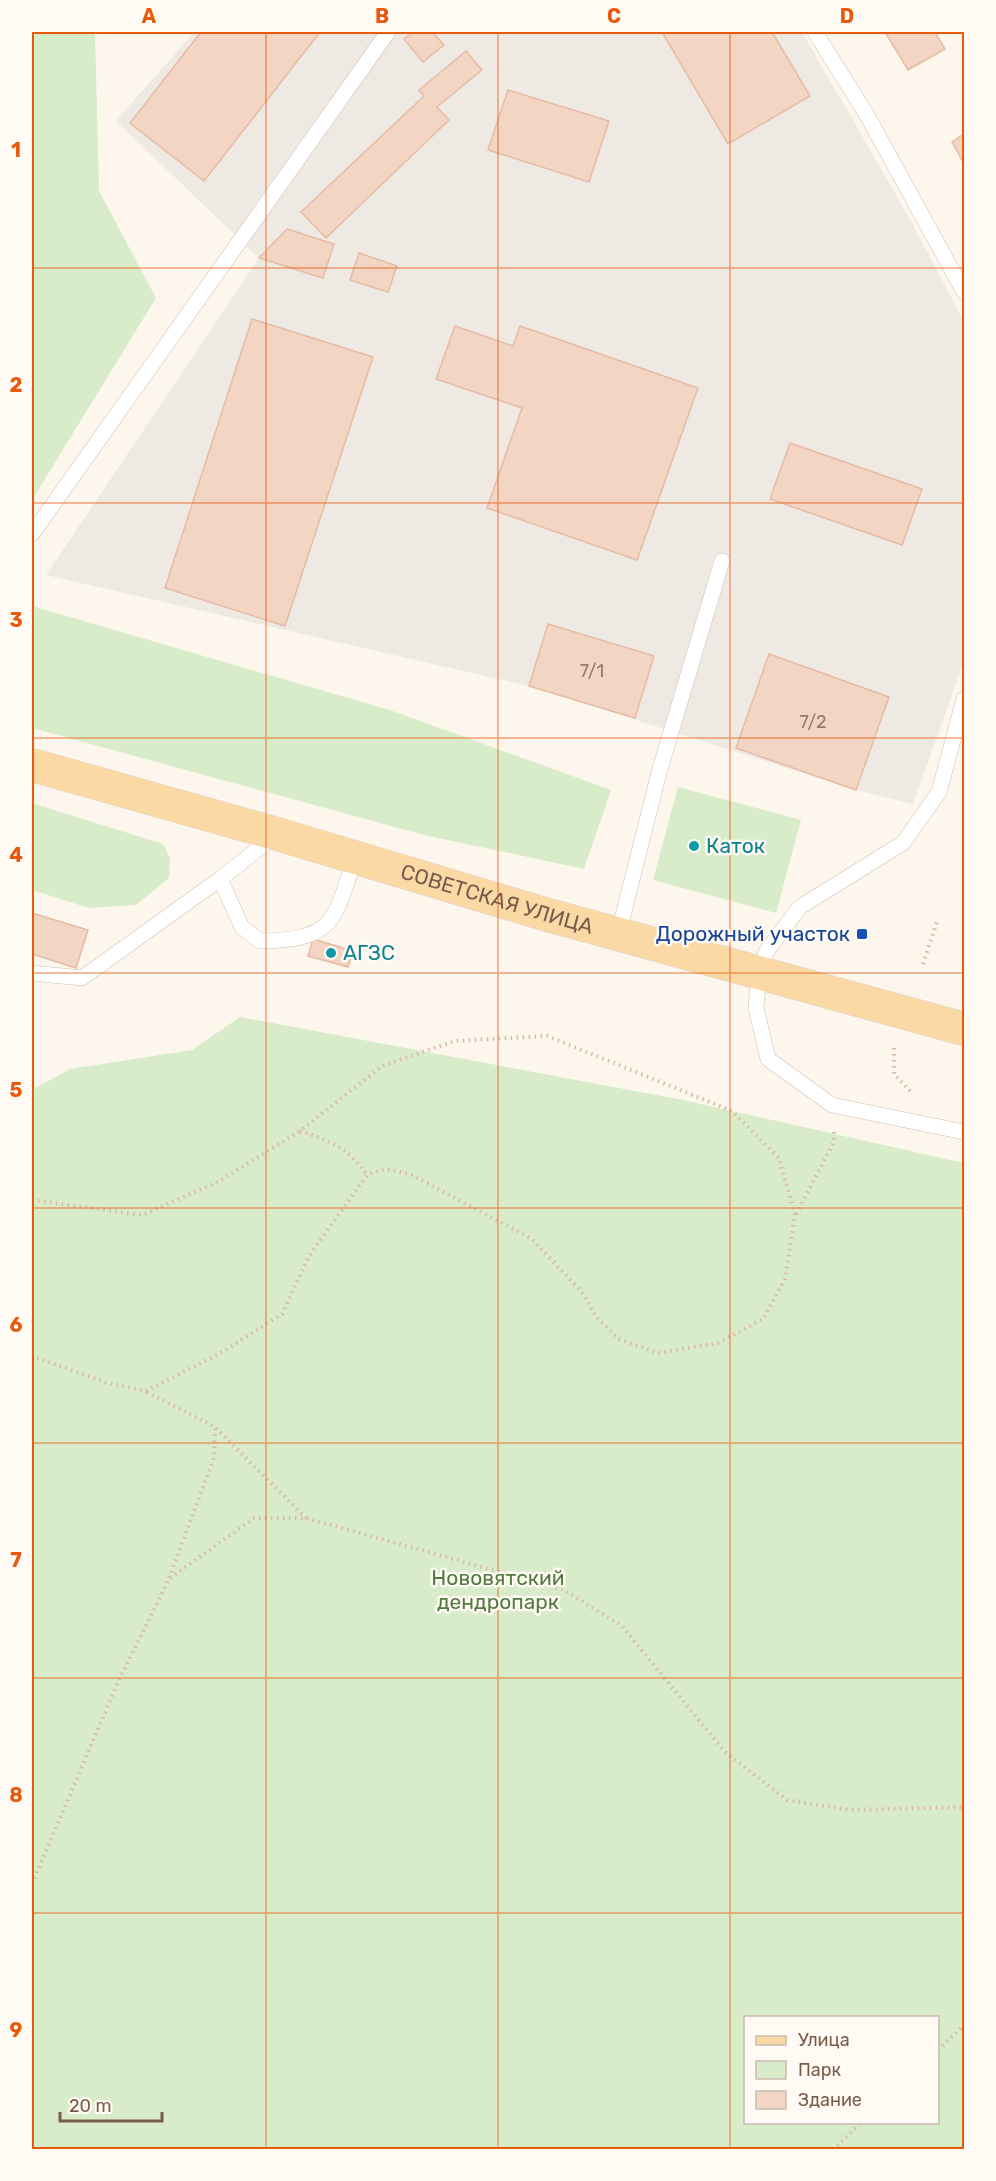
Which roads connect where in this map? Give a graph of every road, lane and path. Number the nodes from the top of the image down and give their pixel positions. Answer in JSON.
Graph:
{"nodes":[{"id":1,"x":388,"y":32,"type":"edge"},
{"id":2,"x":815,"y":32,"type":"edge"},
{"id":3,"x":964,"y":292,"type":"edge"},
{"id":4,"x":32,"y":534,"type":"edge"},
{"id":5,"x":722,"y":561,"type":"dead end"},
{"id":6,"x":964,"y":699,"type":"edge"},
{"id":7,"x":32,"y":765,"type":"edge"},
{"id":8,"x":277,"y":834,"type":"junction"},
{"id":9,"x":355,"y":857,"type":"junction"},
{"id":10,"x":220,"y":879,"type":"junction"},
{"id":11,"x":938,"y":920,"type":"dead end"},
{"id":12,"x":618,"y":935,"type":"junction"},
{"id":13,"x":923,"y":964,"type":"dead end"},
{"id":14,"x":32,"y":973,"type":"edge"},
{"id":15,"x":759,"y":973,"type":"junction"},
{"id":16,"x":964,"y":1029,"type":"edge"},
{"id":17,"x":894,"y":1048,"type":"dead end"},
{"id":18,"x":915,"y":1096,"type":"dead end"},
{"id":19,"x":832,"y":1105,"type":"junction"},
{"id":20,"x":300,"y":1131,"type":"junction"},
{"id":21,"x":964,"y":1132,"type":"edge"},
{"id":22,"x":367,"y":1175,"type":"junction"},
{"id":23,"x":32,"y":1200,"type":"edge"},
{"id":24,"x":795,"y":1215,"type":"junction"},
{"id":25,"x":32,"y":1356,"type":"edge"},
{"id":26,"x":146,"y":1391,"type":"junction"},
{"id":27,"x":215,"y":1427,"type":"junction"},
{"id":28,"x":306,"y":1518,"type":"junction"},
{"id":29,"x":169,"y":1579,"type":"junction"},
{"id":30,"x":964,"y":1807,"type":"edge"},
{"id":31,"x":32,"y":1884,"type":"edge"},
{"id":32,"x":964,"y":2025,"type":"edge"},
{"id":33,"x":939,"y":2049,"type":"edge"},
{"id":34,"x":859,"y":2124,"type":"edge"},
{"id":35,"x":833,"y":2150,"type":"edge"}],
"edges":[{"from":1,"to":4,"type":"lane"},
{"from":2,"to":3,"type":"lane"},
{"from":5,"to":12,"type":"lane"},
{"from":6,"to":15,"type":"lane"},
{"from":7,"to":8,"type":"main road","name":"СОВЕТСКАЯ УЛИЦА"},
{"from":8,"to":9,"type":"main road","name":"СОВЕТСКАЯ УЛИЦА"},
{"from":8,"to":10,"type":"lane"},
{"from":9,"to":10,"type":"lane"},
{"from":9,"to":12,"type":"main road","name":"СОВЕТСКАЯ УЛИЦА"},
{"from":10,"to":14,"type":"lane"},
{"from":11,"to":13,"type":"path"},
{"from":12,"to":15,"type":"main road","name":"СОВЕТСКАЯ УЛИЦА"},
{"from":15,"to":16,"type":"main road","name":"СОВЕТСКАЯ УЛИЦА"},
{"from":15,"to":19,"type":"lane"},
{"from":17,"to":18,"type":"path"},
{"from":19,"to":21,"type":"lane"},
{"from":19,"to":24,"type":"path"},
{"from":20,"to":22,"type":"path"},
{"from":20,"to":23,"type":"path"},
{"from":20,"to":24,"type":"path"},
{"from":22,"to":24,"type":"path"},
{"from":22,"to":26,"type":"path"},
{"from":25,"to":26,"type":"path"},
{"from":26,"to":27,"type":"path"},
{"from":27,"to":28,"type":"path"},
{"from":27,"to":29,"type":"path"},
{"from":28,"to":29,"type":"path"},
{"from":28,"to":30,"type":"path"},
{"from":29,"to":31,"type":"path"},
{"from":32,"to":33,"type":"path"},
{"from":34,"to":35,"type":"path"}]}
